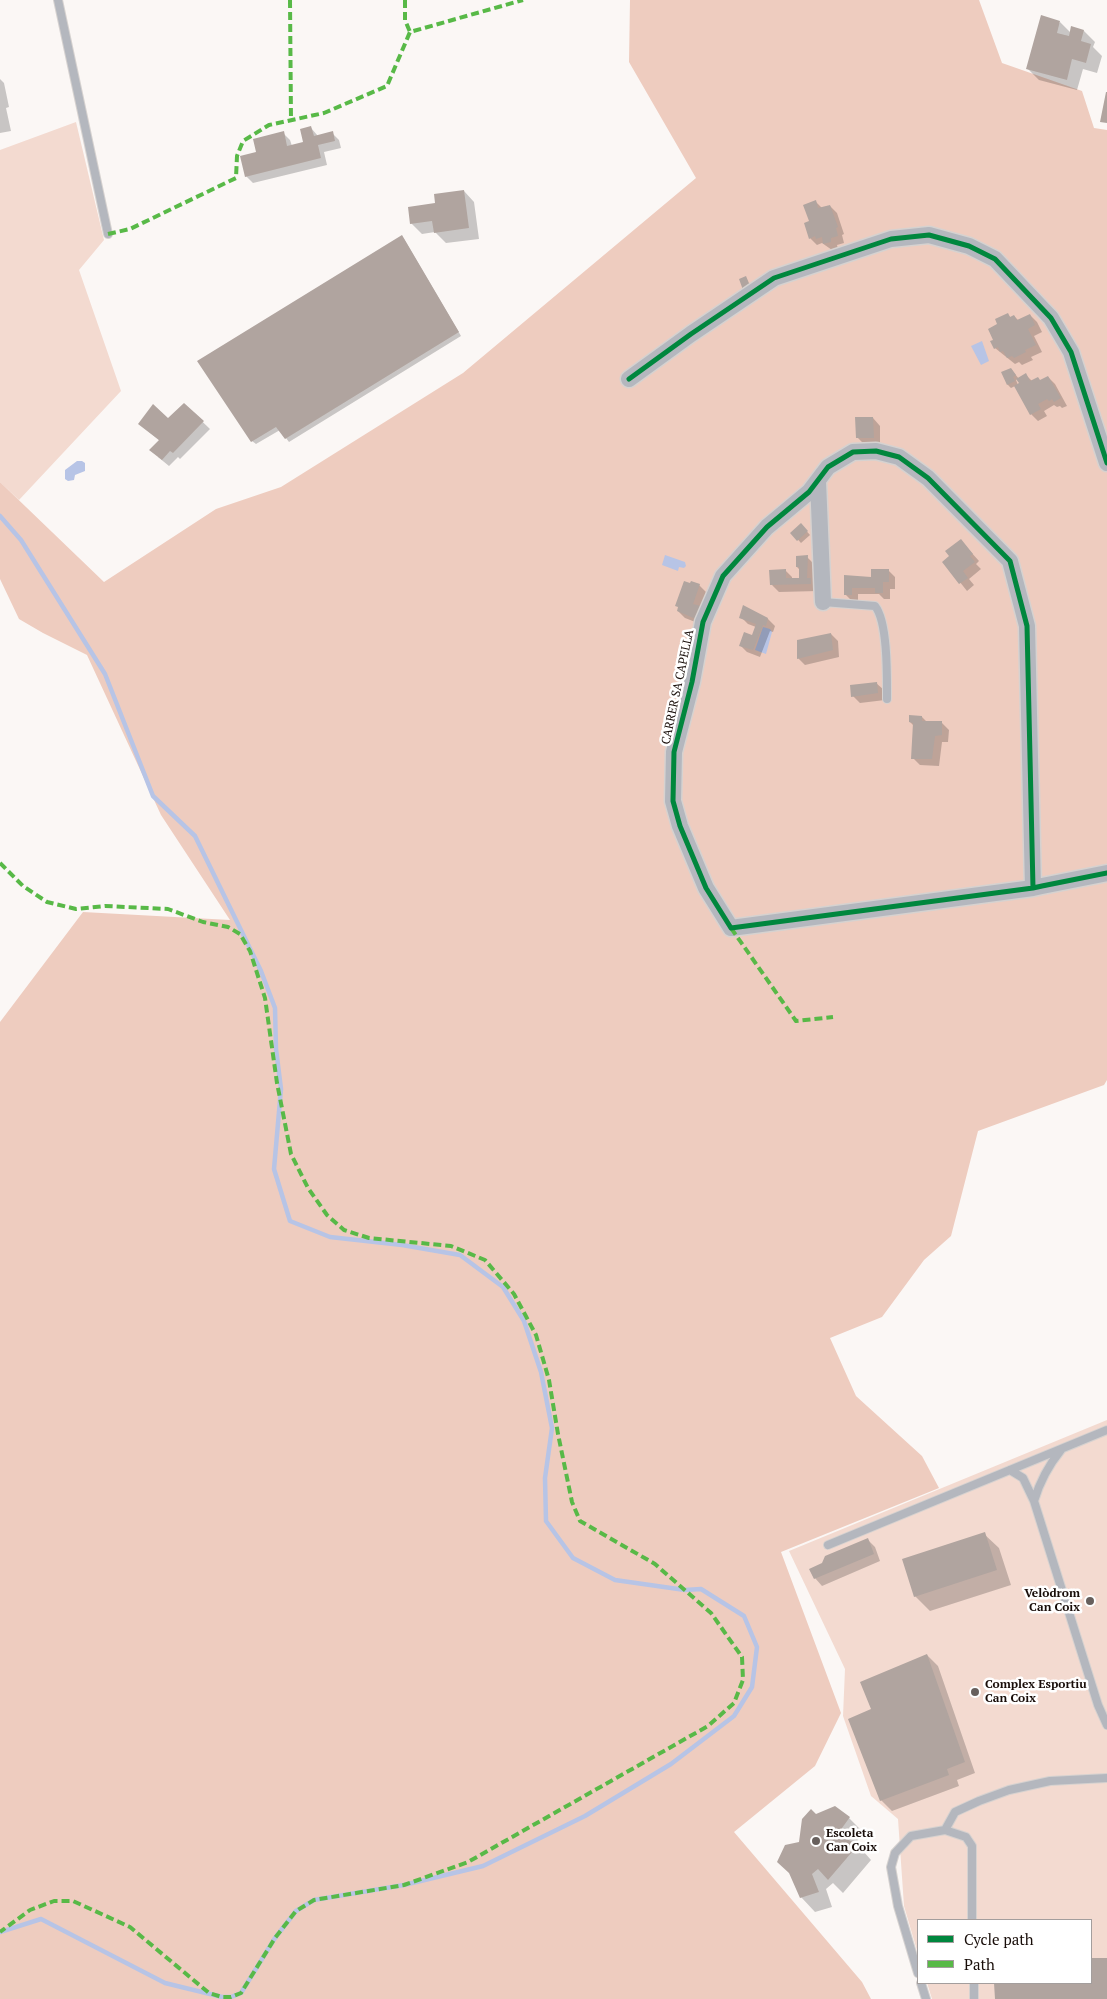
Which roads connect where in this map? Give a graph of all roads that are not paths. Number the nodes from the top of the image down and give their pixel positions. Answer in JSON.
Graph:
{"nodes":[{"id":1,"x":58,"y":0,"type":"edge"},
{"id":2,"x":108,"y":234,"type":"dead end"},
{"id":3,"x":629,"y":379,"type":"dead end"},
{"id":4,"x":1107,"y":463,"type":"edge"},
{"id":5,"x":818,"y":481,"type":"junction"},
{"id":6,"x":823,"y":602,"type":"joint"},
{"id":7,"x":887,"y":699,"type":"dead end"},
{"id":8,"x":1107,"y":873,"type":"edge"},
{"id":9,"x":1033,"y":888,"type":"junction"},
{"id":10,"x":1107,"y":1430,"type":"edge"},
{"id":11,"x":1062,"y":1448,"type":"junction"},
{"id":12,"x":1010,"y":1470,"type":"junction"},
{"id":13,"x":1034,"y":1501,"type":"junction"},
{"id":14,"x":828,"y":1545,"type":"dead end"},
{"id":15,"x":1107,"y":1725,"type":"edge"},
{"id":16,"x":1107,"y":1778,"type":"edge"},
{"id":17,"x":945,"y":1830,"type":"junction"},
{"id":18,"x":972,"y":1919,"type":"edge"},
{"id":19,"x":917,"y":1970,"type":"edge"},
{"id":20,"x":921,"y":1984,"type":"edge"},
{"id":21,"x":974,"y":1984,"type":"edge"},
{"id":22,"x":926,"y":1999,"type":"edge"},
{"id":23,"x":974,"y":1999,"type":"edge"}],
"edges":[{"from":1,"to":2,"type":"lane"},
{"from":3,"to":4,"type":"street"},
{"from":5,"to":6,"type":"street"},
{"from":5,"to":9,"type":"street","name":"CARRER SA CAPELLA"},
{"from":5,"to":9,"type":"street","name":"CARRER SA CAPELLA"},
{"from":6,"to":7,"type":"lane"},
{"from":8,"to":9,"type":"street","name":"CARRER SA CAPELLA"},
{"from":10,"to":11,"type":"lane"},
{"from":11,"to":12,"type":"lane"},
{"from":11,"to":13,"type":"lane"},
{"from":12,"to":13,"type":"lane"},
{"from":12,"to":14,"type":"lane"},
{"from":13,"to":15,"type":"lane"},
{"from":16,"to":17,"type":"lane"},
{"from":17,"to":18,"type":"lane"},
{"from":17,"to":19,"type":"lane"},
{"from":20,"to":22,"type":"lane"},
{"from":21,"to":23,"type":"lane"}]}
